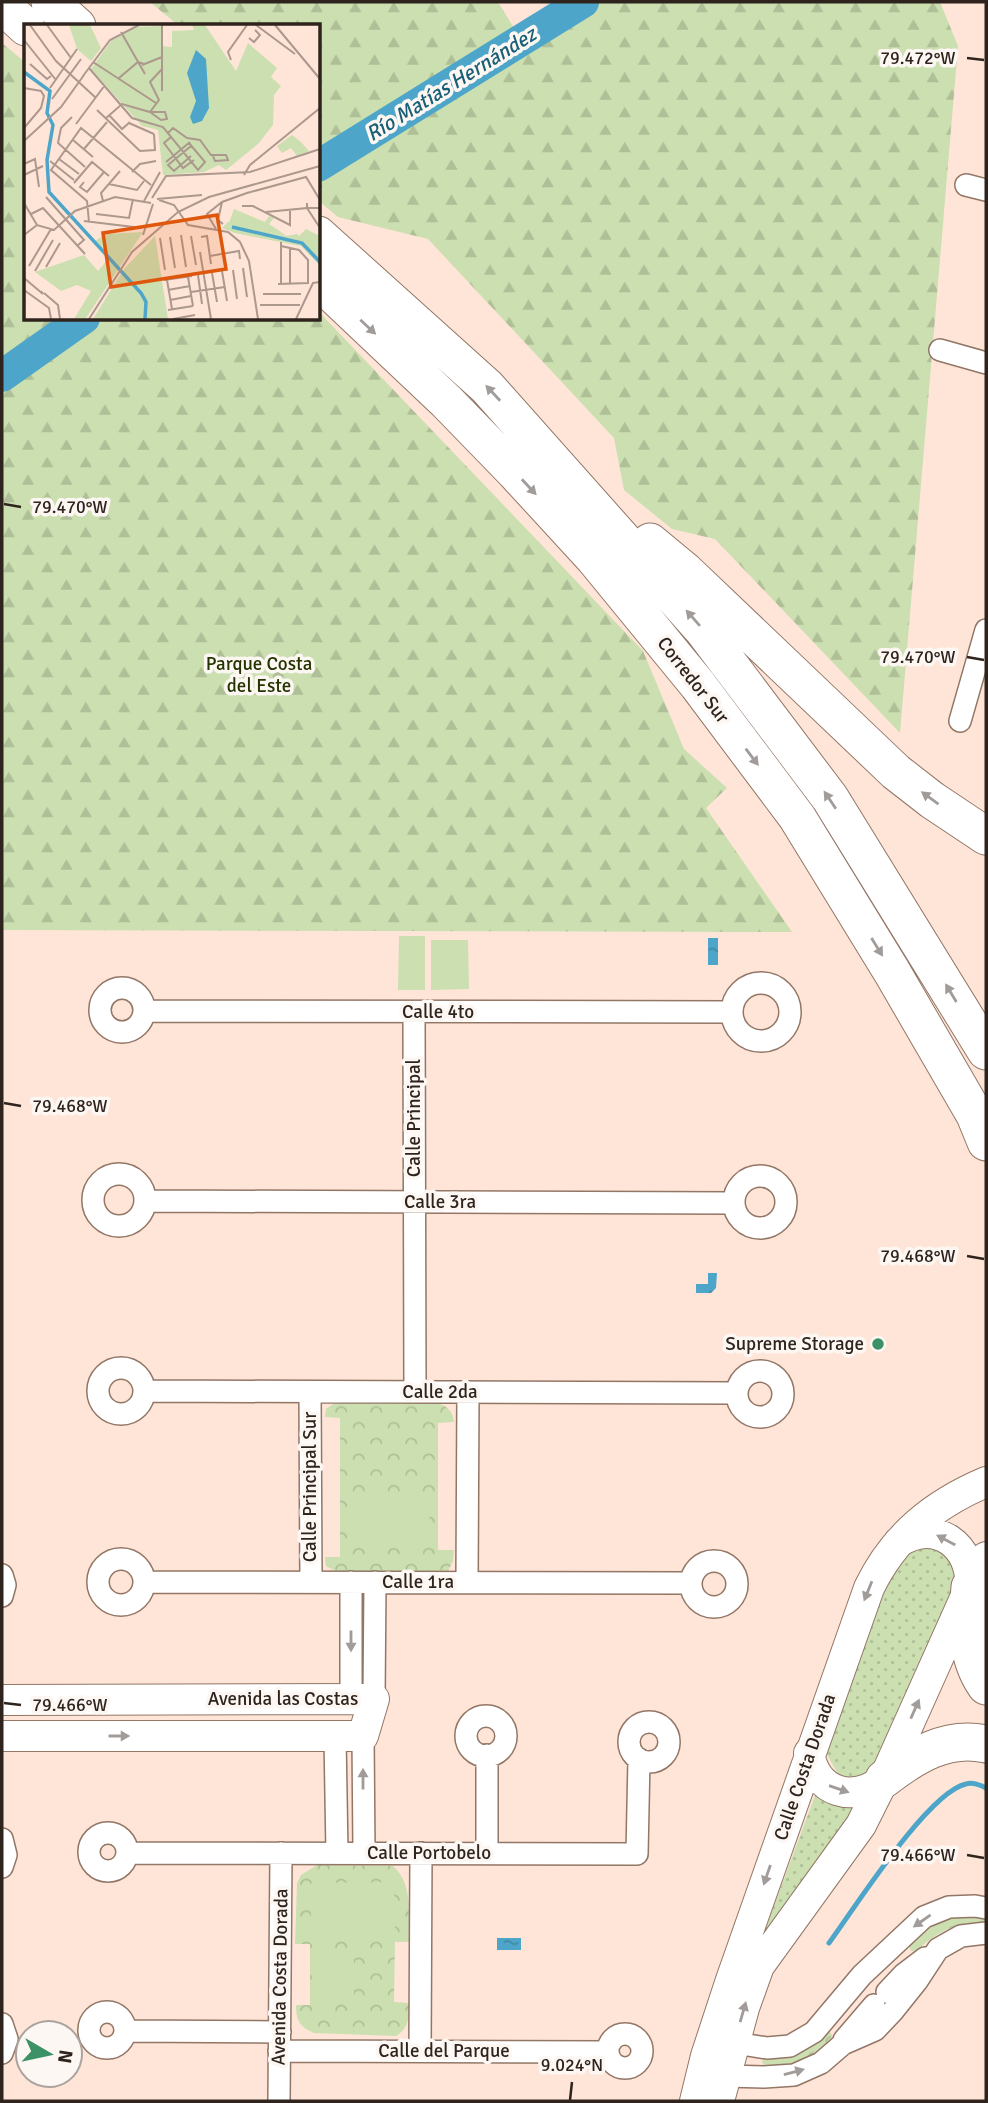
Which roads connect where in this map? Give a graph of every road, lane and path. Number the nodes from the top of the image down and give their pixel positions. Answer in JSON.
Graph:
{"nodes":[{"id":1,"x":50,"y":2,"type":"edge"},
{"id":2,"x":2,"y":5,"type":"edge"},
{"id":3,"x":76,"y":24,"type":"edge"},
{"id":4,"x":24,"y":25,"type":"edge"},
{"id":5,"x":320,"y":236,"type":"edge"},
{"id":6,"x":320,"y":282,"type":"edge"},
{"id":7,"x":940,"y":350,"type":"dead end"},
{"id":8,"x":986,"y":363,"type":"edge"},
{"id":9,"x":564,"y":471,"type":"junction"},
{"id":10,"x":986,"y":630,"type":"edge"},
{"id":11,"x":960,"y":721,"type":"dead end"},
{"id":12,"x":986,"y":836,"type":"edge"},
{"id":13,"x":144,"y":1012,"type":"dead end"},
{"id":14,"x":414,"y":1012,"type":"junction"},
{"id":15,"x":732,"y":1012,"type":"dead end"},
{"id":16,"x":986,"y":1051,"type":"edge"},
{"id":17,"x":986,"y":1142,"type":"edge"},
{"id":18,"x":145,"y":1201,"type":"dead end"},
{"id":19,"x":415,"y":1202,"type":"junction"},
{"id":20,"x":734,"y":1203,"type":"dead end"},
{"id":21,"x":144,"y":1391,"type":"dead end"},
{"id":22,"x":310,"y":1392,"type":"junction"},
{"id":23,"x":415,"y":1392,"type":"junction"},
{"id":24,"x":468,"y":1392,"type":"junction"},
{"id":25,"x":737,"y":1393,"type":"dead end"},
{"id":26,"x":986,"y":1482,"type":"edge"},
{"id":27,"x":893,"y":1547,"type":"junction"},
{"id":28,"x":978,"y":1572,"type":"edge"},
{"id":29,"x":2,"y":1574,"type":"edge"},
{"id":30,"x":145,"y":1582,"type":"dead end"},
{"id":31,"x":311,"y":1582,"type":"junction"},
{"id":32,"x":351,"y":1582,"type":"junction"},
{"id":33,"x":467,"y":1582,"type":"junction"},
{"id":34,"x":375,"y":1583,"type":"junction"},
{"id":35,"x":691,"y":1583,"type":"dead end"},
{"id":36,"x":2,"y":1596,"type":"edge"},
{"id":37,"x":986,"y":1686,"type":"edge"},
{"id":38,"x":362,"y":1699,"type":"junction"},
{"id":39,"x":2,"y":1700,"type":"edge"},
{"id":40,"x":81,"y":1700,"type":"junction"},
{"id":41,"x":2,"y":1736,"type":"edge"},
{"id":42,"x":81,"y":1736,"type":"junction"},
{"id":43,"x":349,"y":1737,"type":"junction"},
{"id":44,"x":986,"y":1744,"type":"edge"},
{"id":45,"x":809,"y":1753,"type":"junction"},
{"id":46,"x":487,"y":1755,"type":"dead end"},
{"id":47,"x":639,"y":1759,"type":"dead end"},
{"id":48,"x":884,"y":1779,"type":"junction"},
{"id":49,"x":2,"y":1839,"type":"edge"},
{"id":50,"x":127,"y":1853,"type":"dead end"},
{"id":51,"x":281,"y":1853,"type":"junction"},
{"id":52,"x":337,"y":1853,"type":"junction"},
{"id":53,"x":364,"y":1853,"type":"junction"},
{"id":54,"x":421,"y":1853,"type":"junction"},
{"id":55,"x":487,"y":1853,"type":"junction"},
{"id":56,"x":2,"y":1867,"type":"edge"},
{"id":57,"x":986,"y":1908,"type":"edge"},
{"id":58,"x":986,"y":1933,"type":"edge"},
{"id":59,"x":938,"y":1949,"type":"junction"},
{"id":60,"x":2,"y":2024,"type":"edge"},
{"id":61,"x":125,"y":2031,"type":"dead end"},
{"id":62,"x":279,"y":2041,"type":"junction"},
{"id":63,"x":735,"y":2043,"type":"junction"},
{"id":64,"x":839,"y":2048,"type":"junction"},
{"id":65,"x":420,"y":2051,"type":"junction"},
{"id":66,"x":608,"y":2052,"type":"dead end"},
{"id":67,"x":2,"y":2053,"type":"edge"},
{"id":68,"x":723,"y":2088,"type":"edge"},
{"id":69,"x":279,"y":2101,"type":"edge"},
{"id":70,"x":695,"y":2101,"type":"edge"}],
"edges":[{"from":1,"to":3,"type":"highway"},
{"from":2,"to":4,"type":"highway"},
{"from":9,"to":5,"type":"highway","name":"Corredor Sur","one_way":true},
{"from":6,"to":17,"type":"highway","name":"Corredor Sur","one_way":true},
{"from":7,"to":8,"type":"street"},
{"from":12,"to":9,"type":"highway","one_way":true},
{"from":16,"to":9,"type":"highway","name":"Corredor Sur","one_way":true},
{"from":10,"to":11,"type":"street"},
{"from":13,"to":14,"type":"street","name":"Calle 4to"},
{"from":14,"to":15,"type":"street","name":"Calle 4to"},
{"from":14,"to":19,"type":"street","name":"Calle Principal"},
{"from":18,"to":19,"type":"street","name":"Calle 3ra"},
{"from":19,"to":20,"type":"street","name":"Calle 3ra"},
{"from":19,"to":23,"type":"street","name":"Calle Principal"},
{"from":21,"to":22,"type":"street","name":"Calle 2da"},
{"from":22,"to":23,"type":"street","name":"Calle 2da"},
{"from":22,"to":31,"type":"street","name":"Calle Principal Sur"},
{"from":23,"to":24,"type":"street","name":"Calle 2da"},
{"from":24,"to":25,"type":"street","name":"Calle 2da"},
{"from":24,"to":33,"type":"street"},
{"from":26,"to":27,"type":"main road","name":"Calle Costa Dorada"},
{"from":28,"to":27,"type":"main road","one_way":true},
{"from":27,"to":45,"type":"main road","name":"Calle Costa Dorada","one_way":true},
{"from":28,"to":37,"type":"highway"},
{"from":48,"to":28,"type":"main road","one_way":true},
{"from":29,"to":36,"type":"street"},
{"from":30,"to":31,"type":"street","name":"Calle 1ra"},
{"from":31,"to":32,"type":"street","name":"Calle 1ra"},
{"from":32,"to":34,"type":"street","name":"Calle 1ra"},
{"from":32,"to":38,"type":"street","one_way":true},
{"from":33,"to":34,"type":"street","name":"Calle 1ra"},
{"from":33,"to":35,"type":"street","name":"Calle 1ra"},
{"from":34,"to":38,"type":"street"},
{"from":38,"to":40,"type":"main road","name":"Avenida las Costas"},
{"from":38,"to":43,"type":"main road","name":"Avenida las Costas"},
{"from":39,"to":40,"type":"main road","name":"Avenida las Costas"},
{"from":40,"to":42,"type":"main road"},
{"from":41,"to":42,"type":"main road","name":"Avenida las Costas"},
{"from":42,"to":43,"type":"main road","name":"Avenida las Costas","one_way":true},
{"from":43,"to":52,"type":"street"},
{"from":53,"to":43,"type":"street","one_way":true},
{"from":44,"to":48,"type":"highway"},
{"from":45,"to":48,"type":"main road","one_way":true},
{"from":45,"to":70,"type":"main road","name":"Calle Costa Dorada","one_way":true},
{"from":46,"to":55,"type":"street"},
{"from":47,"to":55,"type":"street","name":"Calle Portobelo"},
{"from":63,"to":48,"type":"main road","one_way":true},
{"from":49,"to":56,"type":"street"},
{"from":50,"to":51,"type":"street","name":"Calle Portobelo"},
{"from":51,"to":52,"type":"street","name":"Calle Portobelo"},
{"from":51,"to":62,"type":"street","name":"Avenida Costa Dorada"},
{"from":52,"to":53,"type":"street","name":"Calle Portobelo"},
{"from":53,"to":54,"type":"street","name":"Calle Portobelo"},
{"from":54,"to":55,"type":"street","name":"Calle Portobelo"},
{"from":54,"to":65,"type":"street"},
{"from":57,"to":63,"type":"street","one_way":true},
{"from":58,"to":59,"type":"street"},
{"from":59,"to":64,"type":"street"},
{"from":59,"to":64,"type":"street"},
{"from":60,"to":67,"type":"street"},
{"from":61,"to":62,"type":"street","name":"Calle del Parque"},
{"from":62,"to":65,"type":"street","name":"Calle del Parque"},
{"from":62,"to":69,"type":"street","name":"Avenida Costa Dorada"},
{"from":63,"to":68,"type":"main road"},
{"from":68,"to":64,"type":"street","one_way":true},
{"from":65,"to":66,"type":"street","name":"Calle del Parque"}]}
